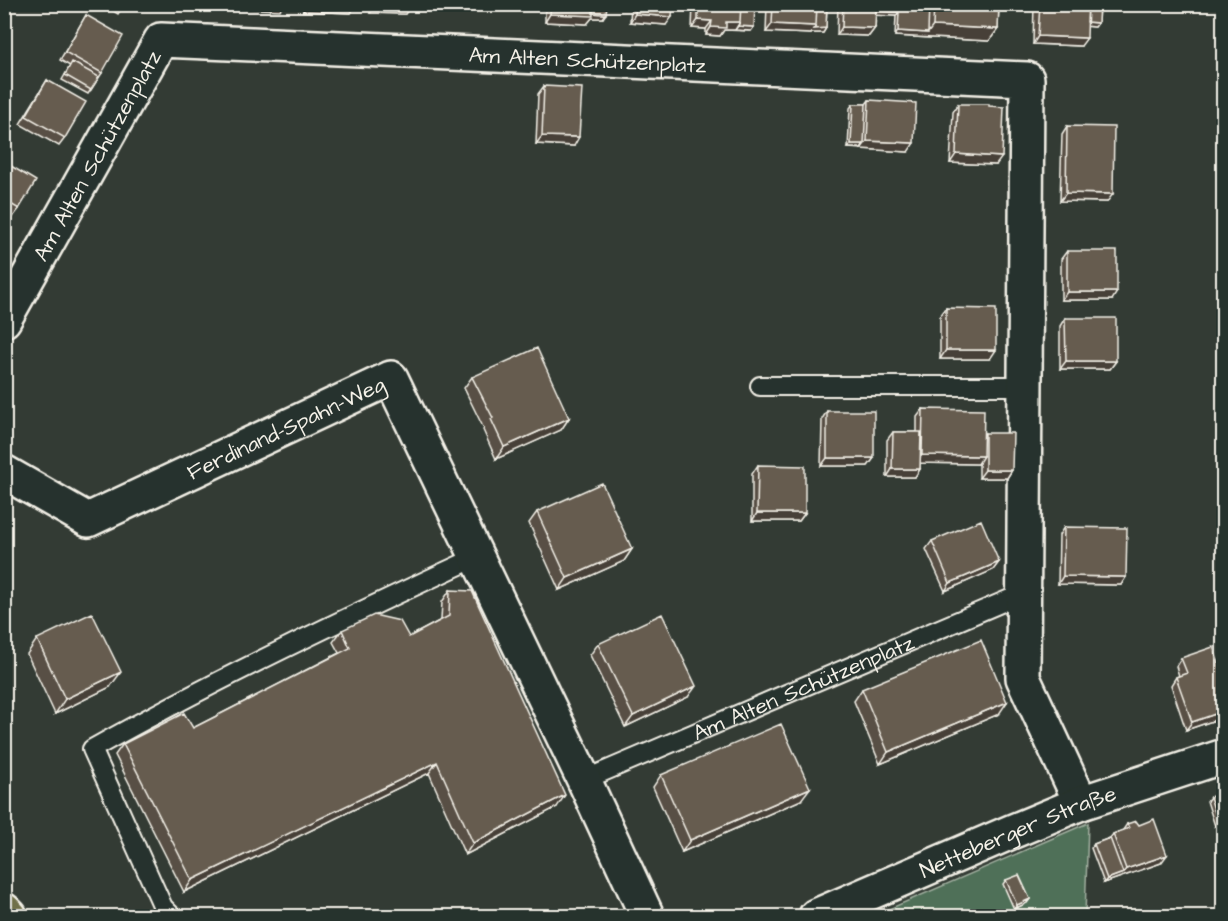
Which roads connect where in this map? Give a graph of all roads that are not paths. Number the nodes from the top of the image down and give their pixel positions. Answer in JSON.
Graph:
{"nodes":[{"id":1,"x":4,"y":320,"type":"edge"},
{"id":2,"x":760,"y":386,"type":"dead end"},
{"id":3,"x":1025,"y":386,"type":"junction"},
{"id":4,"x":4,"y":472,"type":"edge"},
{"id":5,"x":477,"y":557,"type":"junction"},
{"id":6,"x":1024,"y":593,"type":"junction"},
{"id":7,"x":1224,"y":756,"type":"edge"},
{"id":8,"x":584,"y":780,"type":"junction"},
{"id":9,"x":1082,"y":804,"type":"junction"},
{"id":10,"x":4,"y":910,"type":"edge"},
{"id":11,"x":10,"y":916,"type":"edge"},
{"id":12,"x":172,"y":916,"type":"edge"},
{"id":13,"x":647,"y":916,"type":"edge"},
{"id":14,"x":816,"y":916,"type":"edge"}],
"edges":[{"from":1,"to":3,"type":"street","name":"Am Alten Schützenplatz"},
{"from":2,"to":3,"type":"lane"},
{"from":3,"to":6,"type":"street","name":"Am Alten Schützenplatz"},
{"from":4,"to":5,"type":"street","name":"Ferdinand-Spahn-Weg"},
{"from":5,"to":8,"type":"street","name":"Ferdinand-Spahn-Weg"},
{"from":5,"to":12,"type":"lane"},
{"from":6,"to":8,"type":"lane","name":"Am Alten Schützenplatz"},
{"from":6,"to":9,"type":"street","name":"Am Alten Schützenplatz"},
{"from":7,"to":9,"type":"street","name":"Netteberger Straße"},
{"from":8,"to":13,"type":"street","name":"Ferdinand-Spahn-Weg"},
{"from":9,"to":14,"type":"street","name":"Netteberger Straße"},
{"from":10,"to":11,"type":"main road"}]}
